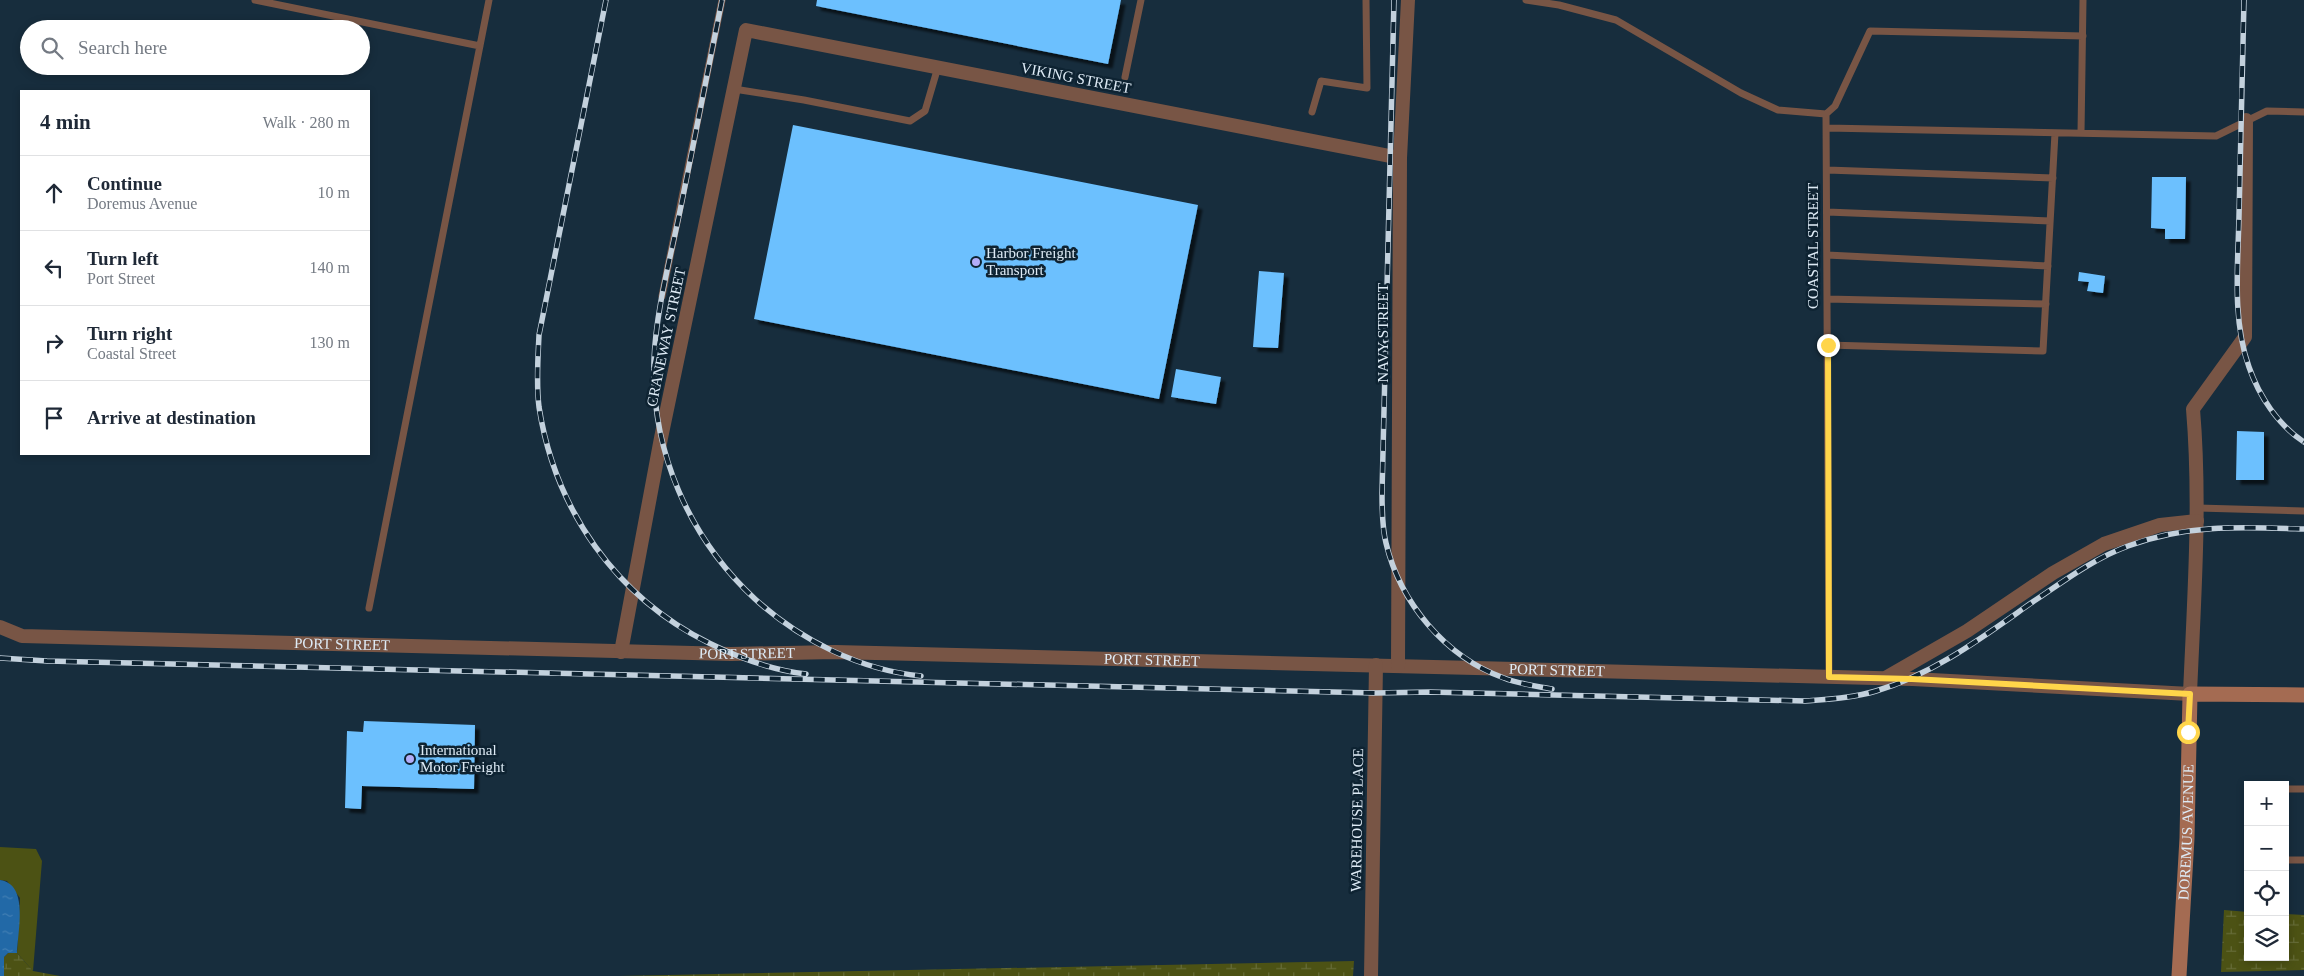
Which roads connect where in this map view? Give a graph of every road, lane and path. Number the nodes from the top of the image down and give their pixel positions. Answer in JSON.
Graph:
{"nodes":[{"id":1,"x":255,"y":0,"type":"edge"},
{"id":2,"x":489,"y":0,"type":"edge"},
{"id":3,"x":722,"y":0,"type":"edge"},
{"id":4,"x":1141,"y":0,"type":"edge"},
{"id":5,"x":1366,"y":0,"type":"edge"},
{"id":6,"x":1408,"y":0,"type":"edge"},
{"id":7,"x":1526,"y":0,"type":"edge"},
{"id":8,"x":2083,"y":0,"type":"edge"},
{"id":9,"x":353,"y":20,"type":"edge"},
{"id":10,"x":370,"y":24,"type":"edge"},
{"id":11,"x":746,"y":30,"type":"joint"},
{"id":12,"x":2083,"y":36,"type":"junction"},
{"id":13,"x":480,"y":46,"type":"junction"},
{"id":14,"x":938,"y":67,"type":"junction"},
{"id":15,"x":1125,"y":77,"type":"dead end"},
{"id":16,"x":734,"y":89,"type":"junction"},
{"id":17,"x":1312,"y":112,"type":"dead end"},
{"id":18,"x":2304,"y":112,"type":"edge"},
{"id":19,"x":1826,"y":114,"type":"junction"},
{"id":20,"x":2246,"y":120,"type":"junction"},
{"id":21,"x":1826,"y":128,"type":"junction"},
{"id":22,"x":2055,"y":133,"type":"junction"},
{"id":23,"x":2081,"y":133,"type":"junction"},
{"id":24,"x":1400,"y":158,"type":"junction"},
{"id":25,"x":1827,"y":170,"type":"junction"},
{"id":26,"x":2053,"y":178,"type":"junction"},
{"id":27,"x":1827,"y":212,"type":"junction"},
{"id":28,"x":2050,"y":221,"type":"junction"},
{"id":29,"x":1827,"y":255,"type":"junction"},
{"id":30,"x":2048,"y":266,"type":"junction"},
{"id":31,"x":662,"y":296,"type":"dead end"},
{"id":32,"x":1827,"y":298,"type":"junction"},
{"id":33,"x":2046,"y":304,"type":"junction"},
{"id":34,"x":1828,"y":345,"type":"junction"},
{"id":35,"x":2304,"y":511,"type":"edge"},
{"id":36,"x":2197,"y":514,"type":"junction"},
{"id":37,"x":369,"y":608,"type":"dead end"},
{"id":38,"x":0,"y":627,"type":"edge"},
{"id":39,"x":620,"y":652,"type":"junction"},
{"id":40,"x":1376,"y":665,"type":"junction"},
{"id":41,"x":1398,"y":666,"type":"junction"},
{"id":42,"x":1829,"y":677,"type":"junction"},
{"id":43,"x":1886,"y":678,"type":"junction"},
{"id":44,"x":2190,"y":694,"type":"junction"},
{"id":45,"x":2304,"y":695,"type":"edge"},
{"id":46,"x":2289,"y":789,"type":"edge"},
{"id":47,"x":2304,"y":789,"type":"edge"},
{"id":48,"x":2289,"y":860,"type":"edge"},
{"id":49,"x":2304,"y":860,"type":"edge"},
{"id":50,"x":1371,"y":976,"type":"edge"},
{"id":51,"x":2179,"y":976,"type":"edge"}],
"edges":[{"from":1,"to":9,"type":"lane"},
{"from":2,"to":13,"type":"lane"},
{"from":3,"to":31,"type":"lane","name":"CRANEWAY STREET"},
{"from":4,"to":15,"type":"lane"},
{"from":5,"to":17,"type":"lane"},
{"from":6,"to":24,"type":"street","name":"NAVY STREET"},
{"from":7,"to":19,"type":"lane"},
{"from":8,"to":12,"type":"lane"},
{"from":10,"to":13,"type":"lane"},
{"from":11,"to":14,"type":"street","name":"VIKING STREET"},
{"from":11,"to":16,"type":"street","name":"CRANEWAY STREET"},
{"from":12,"to":19,"type":"lane"},
{"from":12,"to":23,"type":"lane"},
{"from":13,"to":37,"type":"lane"},
{"from":14,"to":16,"type":"lane"},
{"from":14,"to":24,"type":"street","name":"VIKING STREET"},
{"from":16,"to":39,"type":"street","name":"CRANEWAY STREET"},
{"from":18,"to":20,"type":"lane"},
{"from":19,"to":21,"type":"lane","name":"COASTAL STREET"},
{"from":20,"to":23,"type":"lane"},
{"from":20,"to":36,"type":"street","name":"DOREMUS AVENUE"},
{"from":21,"to":22,"type":"lane"},
{"from":21,"to":25,"type":"lane","name":"COASTAL STREET"},
{"from":22,"to":23,"type":"lane"},
{"from":22,"to":26,"type":"lane"},
{"from":24,"to":41,"type":"street","name":"NAVY STREET"},
{"from":25,"to":26,"type":"lane"},
{"from":25,"to":27,"type":"lane","name":"COASTAL STREET"},
{"from":26,"to":28,"type":"lane"},
{"from":27,"to":28,"type":"lane"},
{"from":27,"to":29,"type":"lane","name":"COASTAL STREET"},
{"from":28,"to":30,"type":"lane"},
{"from":29,"to":30,"type":"lane"},
{"from":29,"to":32,"type":"lane","name":"COASTAL STREET"},
{"from":30,"to":33,"type":"lane"},
{"from":32,"to":33,"type":"lane"},
{"from":32,"to":34,"type":"lane","name":"COASTAL STREET"},
{"from":33,"to":34,"type":"lane"},
{"from":34,"to":42,"type":"lane","name":"COASTAL STREET"},
{"from":35,"to":36,"type":"lane"},
{"from":36,"to":43,"type":"street"},
{"from":36,"to":44,"type":"street","name":"DOREMUS AVENUE"},
{"from":38,"to":39,"type":"street","name":"PORT STREET"},
{"from":39,"to":40,"type":"street","name":"PORT STREET"},
{"from":40,"to":41,"type":"street","name":"PORT STREET"},
{"from":40,"to":50,"type":"street","name":"WAREHOUSE PLACE"},
{"from":41,"to":42,"type":"street","name":"PORT STREET"},
{"from":42,"to":43,"type":"street","name":"PORT STREET"},
{"from":43,"to":44,"type":"street","name":"PORT STREET"},
{"from":44,"to":45,"type":"main road","name":"PORT STREET"},
{"from":44,"to":51,"type":"main road","name":"DOREMUS AVENUE"},
{"from":46,"to":47,"type":"lane"},
{"from":48,"to":49,"type":"lane"}]}
